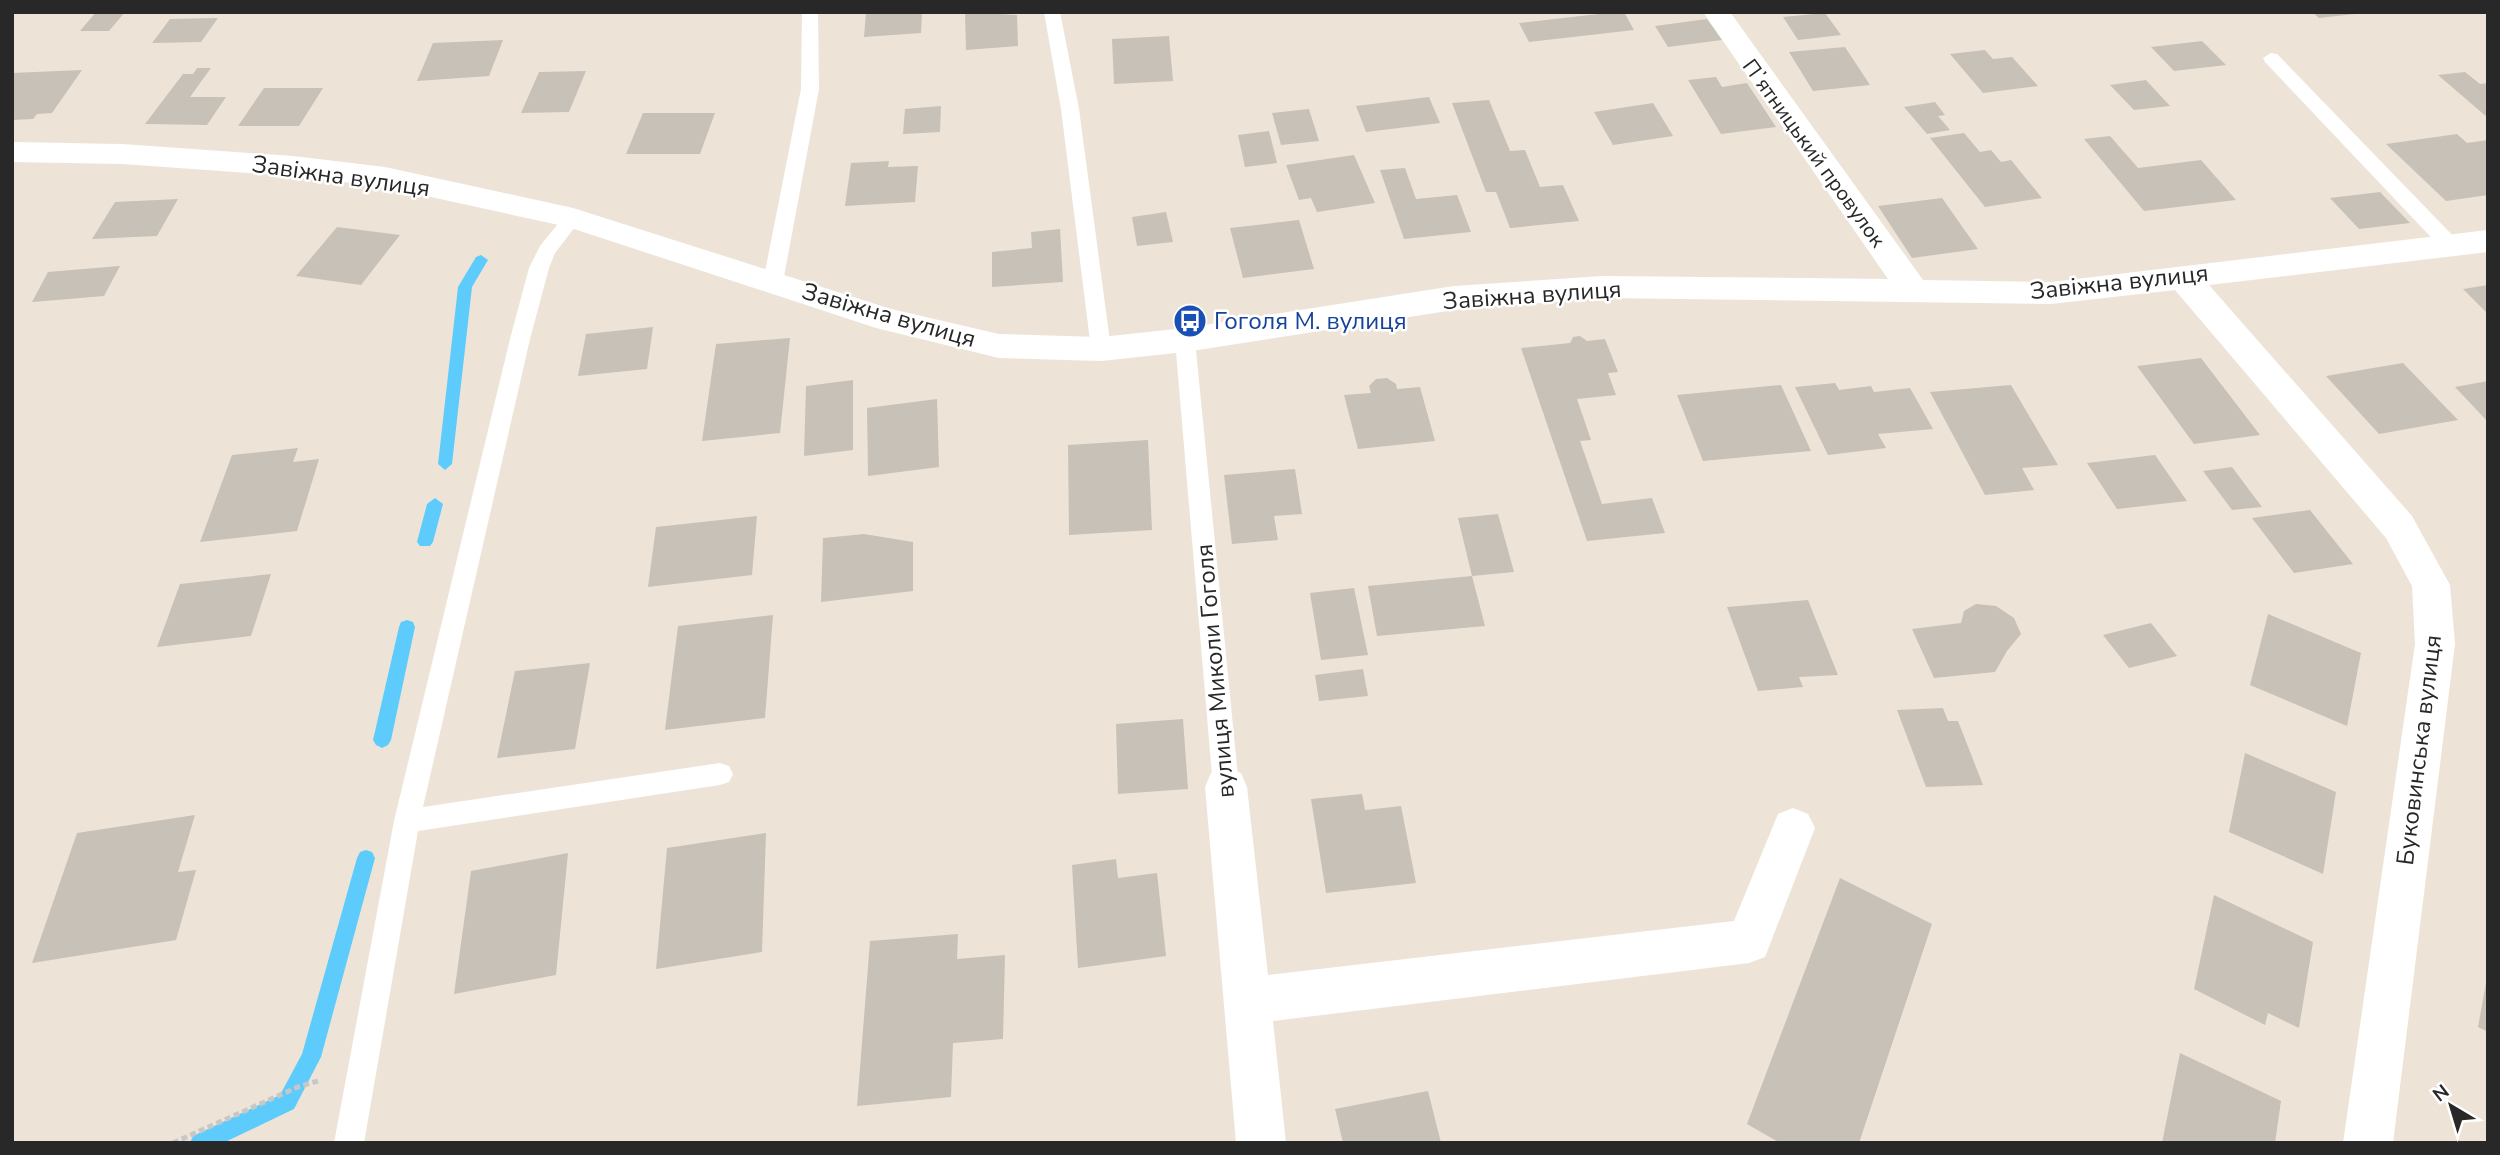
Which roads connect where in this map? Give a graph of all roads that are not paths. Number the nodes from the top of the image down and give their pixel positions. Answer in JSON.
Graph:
{"nodes":[{"id":1,"x":810,"y":12,"type":"edge"},
{"id":2,"x":1052,"y":12,"type":"edge"},
{"id":3,"x":1716,"y":12,"type":"edge"},
{"id":4,"x":2271,"y":58,"type":"dead end"},
{"id":5,"x":12,"y":152,"type":"edge"},
{"id":6,"x":573,"y":218,"type":"junction"},
{"id":7,"x":2488,"y":241,"type":"edge"},
{"id":8,"x":2451,"y":246,"type":"junction"},
{"id":9,"x":2182,"y":276,"type":"junction"},
{"id":10,"x":773,"y":282,"type":"junction"},
{"id":11,"x":1914,"y":292,"type":"junction"},
{"id":12,"x":1185,"y":340,"type":"junction"},
{"id":13,"x":1101,"y":349,"type":"junction"},
{"id":14,"x":720,"y":774,"type":"dead end"},
{"id":15,"x":1226,"y":787,"type":"joint"},
{"id":16,"x":407,"y":821,"type":"junction"},
{"id":17,"x":1793,"y":828,"type":"dead end"},
{"id":18,"x":1245,"y":1001,"type":"junction"},
{"id":19,"x":349,"y":1143,"type":"edge"},
{"id":20,"x":1261,"y":1143,"type":"edge"},
{"id":21,"x":2368,"y":1143,"type":"edge"}],
"edges":[{"from":1,"to":10,"type":"lane"},
{"from":2,"to":13,"type":"lane"},
{"from":3,"to":11,"type":"street","name":"Пʼятницький провулок"},
{"from":4,"to":8,"type":"lane"},
{"from":5,"to":6,"type":"street","name":"Завіжна вулиця"},
{"from":6,"to":10,"type":"street","name":"Завіжна вулиця"},
{"from":6,"to":16,"type":"lane"},
{"from":7,"to":8,"type":"street","name":"Завіжна вулиця"},
{"from":8,"to":9,"type":"street","name":"Завіжна вулиця"},
{"from":9,"to":11,"type":"street","name":"Завіжна вулиця"},
{"from":9,"to":21,"type":"street","name":"Буковинська вулиця"},
{"from":10,"to":13,"type":"street","name":"Завіжна вулиця"},
{"from":11,"to":12,"type":"street","name":"Завіжна вулиця"},
{"from":12,"to":13,"type":"street","name":"Завіжна вулиця"},
{"from":12,"to":15,"type":"lane","name":"вулиця Миколи Гоголя"},
{"from":14,"to":16,"type":"lane"},
{"from":15,"to":18,"type":"street","name":"вулиця Миколи Гоголя"},
{"from":16,"to":19,"type":"lane"},
{"from":17,"to":18,"type":"street"},
{"from":18,"to":20,"type":"street","name":"вулиця Миколи Гоголя"}]}
